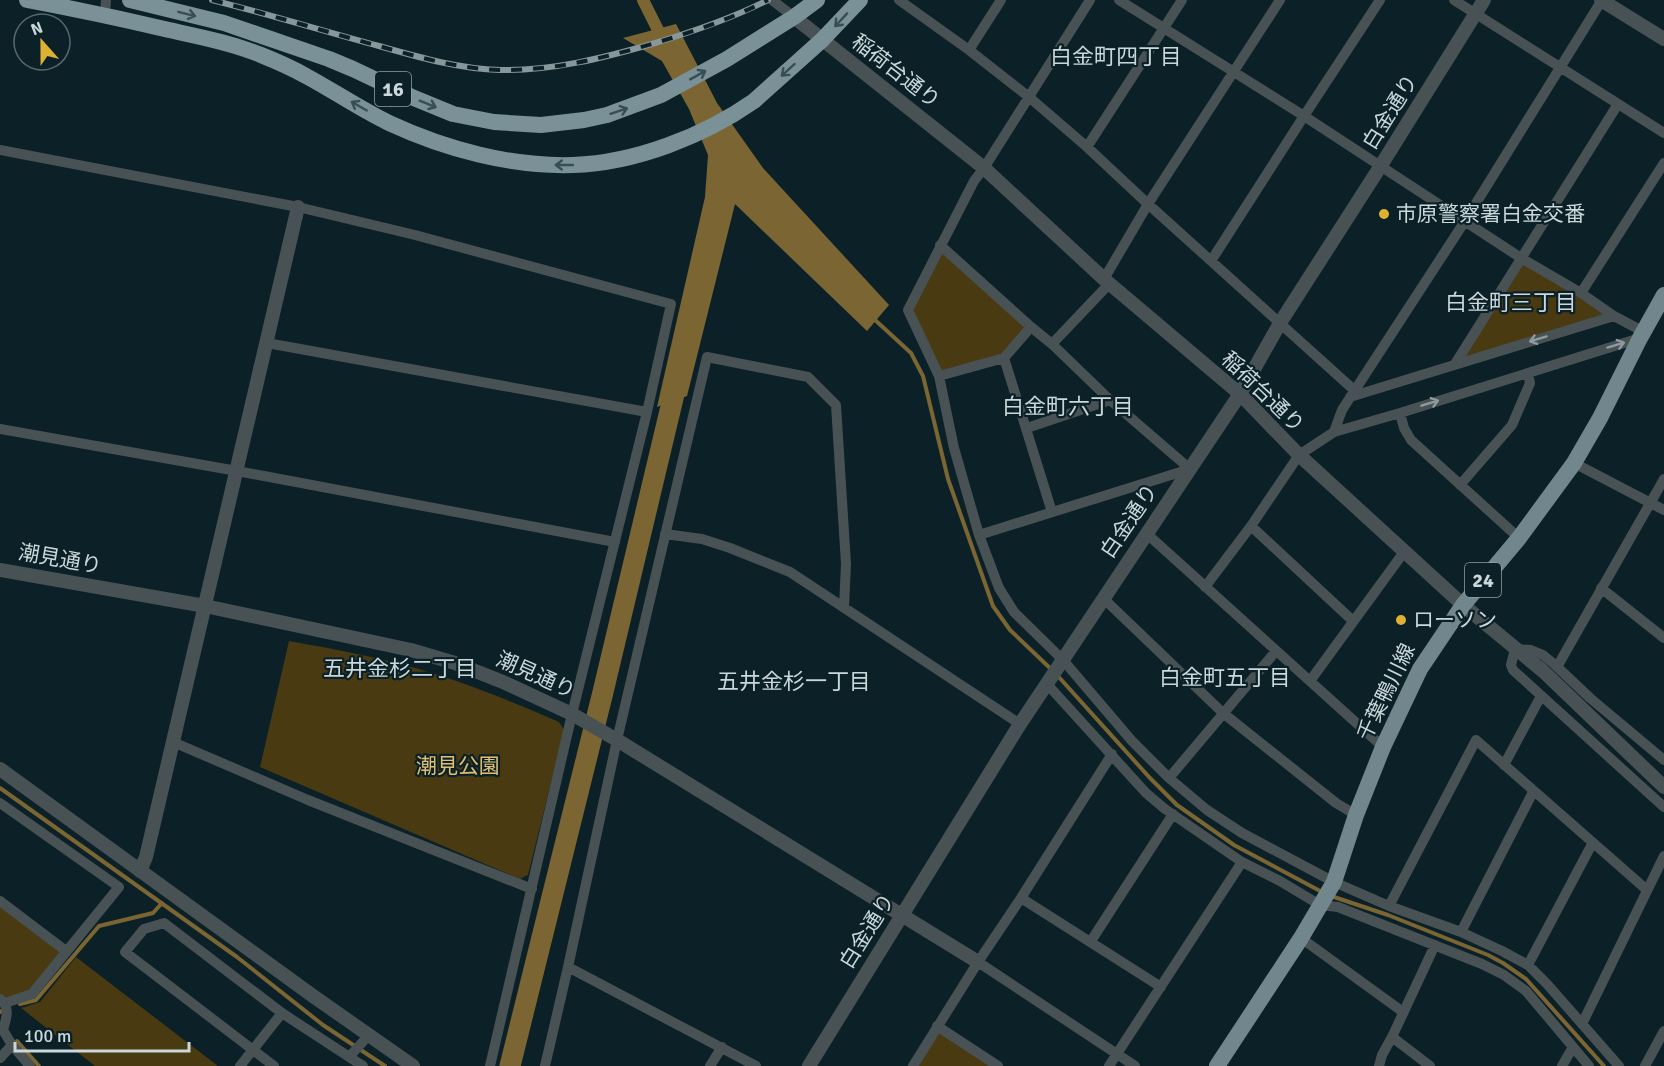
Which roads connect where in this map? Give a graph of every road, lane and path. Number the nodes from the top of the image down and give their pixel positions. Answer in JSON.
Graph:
{"nodes":[{"id":1,"x":27,"y":0,"type":"edge"},
{"id":2,"x":130,"y":0,"type":"edge"},
{"id":3,"x":772,"y":0,"type":"edge"},
{"id":4,"x":817,"y":0,"type":"edge"},
{"id":5,"x":860,"y":0,"type":"edge"},
{"id":6,"x":899,"y":0,"type":"edge"},
{"id":7,"x":1001,"y":0,"type":"edge"},
{"id":8,"x":1090,"y":0,"type":"edge"},
{"id":9,"x":1119,"y":0,"type":"edge"},
{"id":10,"x":1182,"y":0,"type":"edge"},
{"id":11,"x":1280,"y":0,"type":"edge"},
{"id":12,"x":1380,"y":0,"type":"edge"},
{"id":13,"x":1454,"y":0,"type":"edge"},
{"id":14,"x":1484,"y":0,"type":"edge"},
{"id":15,"x":1602,"y":0,"type":"edge"},
{"id":16,"x":106,"y":8,"type":"edge"},
{"id":17,"x":1475,"y":14,"type":"junction"},
{"id":18,"x":794,"y":17,"type":"junction"},
{"id":19,"x":1163,"y":28,"type":"junction"},
{"id":20,"x":1664,"y":39,"type":"edge"},
{"id":21,"x":822,"y":40,"type":"junction"},
{"id":22,"x":969,"y":50,"type":"junction"},
{"id":23,"x":1561,"y":67,"type":"junction"},
{"id":24,"x":1232,"y":72,"type":"junction"},
{"id":25,"x":1029,"y":97,"type":"junction"},
{"id":26,"x":1618,"y":104,"type":"junction"},
{"id":27,"x":1304,"y":116,"type":"junction"},
{"id":28,"x":1664,"y":133,"type":"edge"},
{"id":29,"x":1087,"y":147,"type":"junction"},
{"id":30,"x":0,"y":150,"type":"edge"},
{"id":31,"x":1664,"y":163,"type":"edge"},
{"id":32,"x":1380,"y":167,"type":"junction"},
{"id":33,"x":984,"y":168,"type":"junction"},
{"id":34,"x":1148,"y":204,"type":"junction"},
{"id":35,"x":298,"y":207,"type":"junction"},
{"id":36,"x":1465,"y":220,"type":"junction"},
{"id":37,"x":940,"y":245,"type":"junction"},
{"id":38,"x":1521,"y":258,"type":"junction"},
{"id":39,"x":1211,"y":261,"type":"junction"},
{"id":40,"x":1106,"y":281,"type":"junction"},
{"id":41,"x":1581,"y":293,"type":"junction"},
{"id":42,"x":1664,"y":296,"type":"edge"},
{"id":43,"x":1614,"y":316,"type":"junction"},
{"id":44,"x":1280,"y":323,"type":"junction"},
{"id":45,"x":1031,"y":327,"type":"junction"},
{"id":46,"x":1642,"y":335,"type":"junction"},
{"id":47,"x":267,"y":343,"type":"junction"},
{"id":48,"x":1052,"y":344,"type":"junction"},
{"id":49,"x":1004,"y":358,"type":"junction"},
{"id":50,"x":1455,"y":364,"type":"junction"},
{"id":51,"x":1528,"y":373,"type":"junction"},
{"id":52,"x":939,"y":376,"type":"junction"},
{"id":53,"x":1240,"y":394,"type":"junction"},
{"id":54,"x":1352,"y":394,"type":"junction"},
{"id":55,"x":1110,"y":400,"type":"junction"},
{"id":56,"x":646,"y":412,"type":"junction"},
{"id":57,"x":1400,"y":413,"type":"junction"},
{"id":58,"x":1027,"y":428,"type":"junction"},
{"id":59,"x":0,"y":429,"type":"edge"},
{"id":60,"x":1334,"y":432,"type":"junction"},
{"id":61,"x":1299,"y":455,"type":"junction"},
{"id":62,"x":1574,"y":463,"type":"junction"},
{"id":63,"x":1190,"y":469,"type":"junction"},
{"id":64,"x":237,"y":471,"type":"junction"},
{"id":65,"x":1664,"y":479,"type":"edge"},
{"id":66,"x":1460,"y":485,"type":"junction"},
{"id":67,"x":1649,"y":503,"type":"junction"},
{"id":68,"x":1664,"y":510,"type":"edge"},
{"id":69,"x":1052,"y":512,"type":"junction"},
{"id":70,"x":1251,"y":526,"type":"junction"},
{"id":71,"x":1146,"y":533,"type":"junction"},
{"id":72,"x":665,"y":534,"type":"junction"},
{"id":73,"x":979,"y":535,"type":"junction"},
{"id":74,"x":1519,"y":538,"type":"junction"},
{"id":75,"x":615,"y":542,"type":"junction"},
{"id":76,"x":1404,"y":552,"type":"junction"},
{"id":77,"x":0,"y":570,"type":"edge"},
{"id":78,"x":1205,"y":587,"type":"junction"},
{"id":79,"x":1601,"y":588,"type":"junction"},
{"id":80,"x":1103,"y":598,"type":"junction"},
{"id":81,"x":1463,"y":605,"type":"junction"},
{"id":82,"x":205,"y":606,"type":"junction"},
{"id":83,"x":843,"y":607,"type":"junction"},
{"id":84,"x":1353,"y":621,"type":"junction"},
{"id":85,"x":1664,"y":638,"type":"edge"},
{"id":86,"x":1515,"y":649,"type":"junction"},
{"id":87,"x":1276,"y":651,"type":"junction"},
{"id":88,"x":1063,"y":660,"type":"junction"},
{"id":89,"x":1557,"y":667,"type":"junction"},
{"id":90,"x":1310,"y":681,"type":"junction"},
{"id":91,"x":1047,"y":684,"type":"junction"},
{"id":92,"x":1541,"y":696,"type":"junction"},
{"id":93,"x":1223,"y":713,"type":"junction"},
{"id":94,"x":572,"y":714,"type":"junction"},
{"id":95,"x":1020,"y":724,"type":"junction"},
{"id":96,"x":618,"y":740,"type":"junction"},
{"id":97,"x":173,"y":742,"type":"junction"},
{"id":98,"x":1383,"y":747,"type":"junction"},
{"id":99,"x":1112,"y":754,"type":"junction"},
{"id":100,"x":1664,"y":760,"type":"edge"},
{"id":101,"x":1504,"y":765,"type":"junction"},
{"id":102,"x":0,"y":769,"type":"edge"},
{"id":103,"x":1169,"y":778,"type":"junction"},
{"id":104,"x":1661,"y":784,"type":"edge"},
{"id":105,"x":1533,"y":792,"type":"junction"},
{"id":106,"x":0,"y":803,"type":"edge"},
{"id":107,"x":1664,"y":807,"type":"edge"},
{"id":108,"x":1173,"y":814,"type":"junction"},
{"id":109,"x":1356,"y":815,"type":"junction"},
{"id":110,"x":1592,"y":844,"type":"junction"},
{"id":111,"x":1664,"y":856,"type":"edge"},
{"id":112,"x":1242,"y":862,"type":"junction"},
{"id":113,"x":140,"y":871,"type":"junction"},
{"id":114,"x":1334,"y":882,"type":"junction"},
{"id":115,"x":532,"y":889,"type":"junction"},
{"id":116,"x":1647,"y":890,"type":"junction"},
{"id":117,"x":1022,"y":898,"type":"junction"},
{"id":118,"x":0,"y":901,"type":"edge"},
{"id":119,"x":1320,"y":905,"type":"junction"},
{"id":120,"x":1389,"y":906,"type":"junction"},
{"id":121,"x":902,"y":914,"type":"junction"},
{"id":122,"x":1461,"y":932,"type":"junction"},
{"id":123,"x":1301,"y":938,"type":"junction"},
{"id":124,"x":1090,"y":941,"type":"junction"},
{"id":125,"x":1435,"y":945,"type":"junction"},
{"id":126,"x":66,"y":951,"type":"junction"},
{"id":127,"x":978,"y":962,"type":"junction"},
{"id":128,"x":1528,"y":965,"type":"junction"},
{"id":129,"x":568,"y":967,"type":"junction"},
{"id":130,"x":1161,"y":987,"type":"junction"},
{"id":131,"x":2,"y":1001,"type":"edge"},
{"id":132,"x":1403,"y":1012,"type":"junction"},
{"id":133,"x":282,"y":1013,"type":"junction"},
{"id":134,"x":1582,"y":1024,"type":"junction"},
{"id":135,"x":938,"y":1026,"type":"junction"},
{"id":136,"x":1664,"y":1031,"type":"edge"},
{"id":137,"x":369,"y":1035,"type":"junction"},
{"id":138,"x":1392,"y":1037,"type":"junction"},
{"id":139,"x":12,"y":1045,"type":"junction"},
{"id":140,"x":722,"y":1047,"type":"junction"},
{"id":141,"x":1573,"y":1047,"type":"junction"},
{"id":142,"x":253,"y":1050,"type":"junction"},
{"id":143,"x":1116,"y":1054,"type":"junction"},
{"id":144,"x":349,"y":1057,"type":"junction"},
{"id":145,"x":0,"y":1058,"type":"edge"},
{"id":146,"x":30,"y":1066,"type":"edge"},
{"id":147,"x":240,"y":1066,"type":"edge"},
{"id":148,"x":274,"y":1066,"type":"edge"},
{"id":149,"x":363,"y":1066,"type":"edge"},
{"id":150,"x":413,"y":1066,"type":"edge"},
{"id":151,"x":490,"y":1066,"type":"edge"},
{"id":152,"x":545,"y":1066,"type":"edge"},
{"id":153,"x":710,"y":1066,"type":"edge"},
{"id":154,"x":756,"y":1066,"type":"edge"},
{"id":155,"x":809,"y":1066,"type":"edge"},
{"id":156,"x":913,"y":1066,"type":"edge"},
{"id":157,"x":998,"y":1066,"type":"edge"},
{"id":158,"x":1109,"y":1066,"type":"edge"},
{"id":159,"x":1135,"y":1066,"type":"edge"},
{"id":160,"x":1217,"y":1066,"type":"edge"},
{"id":161,"x":1379,"y":1066,"type":"edge"},
{"id":162,"x":1430,"y":1066,"type":"edge"},
{"id":163,"x":1562,"y":1066,"type":"edge"},
{"id":164,"x":1589,"y":1066,"type":"edge"},
{"id":165,"x":1619,"y":1066,"type":"edge"},
{"id":166,"x":1645,"y":1066,"type":"edge"}],
"edges":[{"from":1,"to":16,"type":"highway","number":"16"},
{"from":2,"to":18,"type":"highway","number":"16","one_way":true},
{"from":3,"to":18,"type":"street"},
{"from":4,"to":18,"type":"highway","number":"16"},
{"from":5,"to":21,"type":"highway","number":"16","one_way":true},
{"from":6,"to":22,"type":"street"},
{"from":7,"to":22,"type":"street"},
{"from":8,"to":25,"type":"street"},
{"from":9,"to":19,"type":"street"},
{"from":10,"to":19,"type":"street"},
{"from":11,"to":24,"type":"street"},
{"from":12,"to":27,"type":"street"},
{"from":13,"to":17,"type":"street"},
{"from":14,"to":17,"type":"street","name":"白金通り"},
{"from":15,"to":20,"type":"street"},
{"from":15,"to":23,"type":"street"},
{"from":21,"to":16,"type":"highway","number":"16","one_way":true},
{"from":17,"to":23,"type":"street"},
{"from":17,"to":32,"type":"street","name":"白金通り"},
{"from":18,"to":21,"type":"street","name":"稲荷台通り"},
{"from":19,"to":24,"type":"street"},
{"from":19,"to":29,"type":"street"},
{"from":21,"to":33,"type":"street","name":"稲荷台通り"},
{"from":22,"to":25,"type":"street"},
{"from":23,"to":26,"type":"street"},
{"from":23,"to":36,"type":"street"},
{"from":24,"to":27,"type":"street"},
{"from":24,"to":34,"type":"street"},
{"from":25,"to":29,"type":"street"},
{"from":25,"to":33,"type":"street"},
{"from":26,"to":28,"type":"street"},
{"from":26,"to":38,"type":"street"},
{"from":27,"to":32,"type":"street"},
{"from":27,"to":39,"type":"street"},
{"from":29,"to":34,"type":"street"},
{"from":30,"to":35,"type":"street"},
{"from":31,"to":41,"type":"street"},
{"from":32,"to":36,"type":"street"},
{"from":32,"to":44,"type":"street","name":"白金通り"},
{"from":33,"to":37,"type":"street"},
{"from":33,"to":40,"type":"street","name":"稲荷台通り"},
{"from":34,"to":39,"type":"street"},
{"from":34,"to":40,"type":"street"},
{"from":35,"to":47,"type":"street"},
{"from":35,"to":56,"type":"street"},
{"from":36,"to":38,"type":"street"},
{"from":36,"to":54,"type":"street"},
{"from":37,"to":45,"type":"street"},
{"from":37,"to":52,"type":"street"},
{"from":38,"to":41,"type":"street"},
{"from":38,"to":50,"type":"street"},
{"from":39,"to":44,"type":"street"},
{"from":40,"to":48,"type":"street"},
{"from":40,"to":53,"type":"street","name":"稲荷台通り"},
{"from":41,"to":43,"type":"street"},
{"from":42,"to":46,"type":"main road","name":"千葉鴨川線","number":"24"},
{"from":43,"to":46,"type":"street"},
{"from":43,"to":50,"type":"street","one_way":true},
{"from":44,"to":53,"type":"street","name":"白金通り"},
{"from":44,"to":54,"type":"street"},
{"from":45,"to":48,"type":"street"},
{"from":45,"to":49,"type":"street"},
{"from":51,"to":46,"type":"street","one_way":true},
{"from":46,"to":62,"type":"main road","name":"千葉鴨川線","number":"24"},
{"from":47,"to":56,"type":"street"},
{"from":47,"to":64,"type":"street"},
{"from":48,"to":55,"type":"street"},
{"from":49,"to":52,"type":"street"},
{"from":49,"to":58,"type":"street"},
{"from":50,"to":54,"type":"street"},
{"from":57,"to":51,"type":"street","one_way":true},
{"from":51,"to":66,"type":"street"},
{"from":52,"to":73,"type":"street"},
{"from":53,"to":61,"type":"street","name":"稲荷台通り"},
{"from":53,"to":63,"type":"street","name":"白金通り"},
{"from":54,"to":60,"type":"street"},
{"from":55,"to":58,"type":"street"},
{"from":55,"to":63,"type":"street"},
{"from":56,"to":75,"type":"street"},
{"from":57,"to":60,"type":"street"},
{"from":57,"to":66,"type":"street"},
{"from":58,"to":69,"type":"street"},
{"from":59,"to":64,"type":"street"},
{"from":60,"to":61,"type":"street"},
{"from":61,"to":70,"type":"street"},
{"from":61,"to":76,"type":"street","name":"稲荷台通り"},
{"from":62,"to":67,"type":"street"},
{"from":62,"to":74,"type":"main road","name":"千葉鴨川線","number":"24"},
{"from":63,"to":69,"type":"street"},
{"from":63,"to":71,"type":"street","name":"白金通り"},
{"from":64,"to":75,"type":"street"},
{"from":64,"to":82,"type":"street"},
{"from":65,"to":67,"type":"street"},
{"from":66,"to":74,"type":"street"},
{"from":67,"to":68,"type":"street"},
{"from":67,"to":79,"type":"street"},
{"from":69,"to":73,"type":"street"},
{"from":70,"to":78,"type":"street"},
{"from":70,"to":84,"type":"street"},
{"from":71,"to":78,"type":"street"},
{"from":71,"to":80,"type":"street","name":"白金通り"},
{"from":72,"to":83,"type":"street"},
{"from":72,"to":83,"type":"street"},
{"from":72,"to":96,"type":"street"},
{"from":73,"to":88,"type":"street"},
{"from":74,"to":81,"type":"main road","name":"千葉鴨川線","number":"24"},
{"from":75,"to":94,"type":"street"},
{"from":76,"to":81,"type":"street","name":"稲荷台通り"},
{"from":76,"to":84,"type":"street"},
{"from":77,"to":82,"type":"street","name":"潮見通り"},
{"from":78,"to":87,"type":"street"},
{"from":79,"to":85,"type":"street"},
{"from":79,"to":89,"type":"street"},
{"from":80,"to":88,"type":"street","name":"白金通り"},
{"from":80,"to":93,"type":"street"},
{"from":81,"to":86,"type":"street","name":"稲荷台通り"},
{"from":81,"to":98,"type":"main road","name":"千葉鴨川線","number":"24"},
{"from":82,"to":94,"type":"street","name":"潮見通り"},
{"from":82,"to":97,"type":"street"},
{"from":83,"to":95,"type":"street"},
{"from":84,"to":90,"type":"street"},
{"from":86,"to":89,"type":"street"},
{"from":86,"to":92,"type":"street"},
{"from":86,"to":104,"type":"street","name":"稲荷台通り"},
{"from":87,"to":90,"type":"street"},
{"from":87,"to":93,"type":"street"},
{"from":88,"to":91,"type":"street","name":"白金通り"},
{"from":88,"to":103,"type":"street"},
{"from":89,"to":100,"type":"street"},
{"from":90,"to":98,"type":"street"},
{"from":91,"to":95,"type":"street","name":"白金通り"},
{"from":91,"to":99,"type":"street"},
{"from":92,"to":101,"type":"street"},
{"from":92,"to":107,"type":"street"},
{"from":93,"to":103,"type":"street"},
{"from":93,"to":109,"type":"street"},
{"from":94,"to":96,"type":"street","name":"潮見通り"},
{"from":94,"to":115,"type":"street"},
{"from":95,"to":121,"type":"street","name":"白金通り"},
{"from":96,"to":121,"type":"street","name":"潮見通り"},
{"from":96,"to":129,"type":"street"},
{"from":97,"to":113,"type":"street"},
{"from":97,"to":115,"type":"street"},
{"from":98,"to":109,"type":"main road","name":"千葉鴨川線","number":"24"},
{"from":99,"to":108,"type":"street"},
{"from":99,"to":117,"type":"street"},
{"from":101,"to":105,"type":"street"},
{"from":101,"to":120,"type":"street"},
{"from":102,"to":113,"type":"street"},
{"from":103,"to":114,"type":"street"},
{"from":105,"to":110,"type":"street"},
{"from":105,"to":122,"type":"street"},
{"from":106,"to":126,"type":"street"},
{"from":108,"to":112,"type":"street"},
{"from":108,"to":124,"type":"street"},
{"from":109,"to":114,"type":"main road","name":"千葉鴨川線","number":"24"},
{"from":110,"to":116,"type":"street"},
{"from":110,"to":128,"type":"street"},
{"from":111,"to":116,"type":"street"},
{"from":112,"to":119,"type":"street"},
{"from":112,"to":130,"type":"street"},
{"from":113,"to":137,"type":"street"},
{"from":114,"to":119,"type":"main road","name":"千葉鴨川線","number":"24"},
{"from":114,"to":120,"type":"street"},
{"from":115,"to":151,"type":"street"},
{"from":116,"to":134,"type":"street"},
{"from":117,"to":124,"type":"street"},
{"from":117,"to":127,"type":"street"},
{"from":118,"to":126,"type":"street"},
{"from":119,"to":123,"type":"main road","name":"千葉鴨川線","number":"24"},
{"from":119,"to":125,"type":"street"},
{"from":120,"to":122,"type":"street"},
{"from":121,"to":127,"type":"street","name":"潮見通り"},
{"from":121,"to":155,"type":"street","name":"白金通り"},
{"from":122,"to":128,"type":"street"},
{"from":123,"to":132,"type":"street"},
{"from":123,"to":160,"type":"main road","name":"千葉鴨川線","number":"24"},
{"from":124,"to":130,"type":"street"},
{"from":125,"to":132,"type":"street"},
{"from":125,"to":141,"type":"street"},
{"from":126,"to":131,"type":"street"},
{"from":127,"to":135,"type":"street"},
{"from":127,"to":143,"type":"street"},
{"from":128,"to":134,"type":"street"},
{"from":129,"to":140,"type":"street"},
{"from":129,"to":152,"type":"street"},
{"from":130,"to":143,"type":"street"},
{"from":131,"to":139,"type":"street"},
{"from":132,"to":138,"type":"street"},
{"from":133,"to":142,"type":"street"},
{"from":133,"to":142,"type":"street"},
{"from":133,"to":144,"type":"street"},
{"from":134,"to":165,"type":"street"},
{"from":135,"to":156,"type":"street"},
{"from":135,"to":157,"type":"street"},
{"from":136,"to":166,"type":"street"},
{"from":137,"to":144,"type":"street"},
{"from":137,"to":150,"type":"street"},
{"from":138,"to":161,"type":"street"},
{"from":138,"to":162,"type":"street"},
{"from":139,"to":145,"type":"street"},
{"from":139,"to":146,"type":"street"},
{"from":140,"to":153,"type":"street"},
{"from":140,"to":154,"type":"street"},
{"from":141,"to":163,"type":"street"},
{"from":141,"to":164,"type":"street"},
{"from":142,"to":147,"type":"street"},
{"from":142,"to":148,"type":"street"},
{"from":143,"to":158,"type":"street"},
{"from":143,"to":159,"type":"street"},
{"from":144,"to":149,"type":"street"}]}
